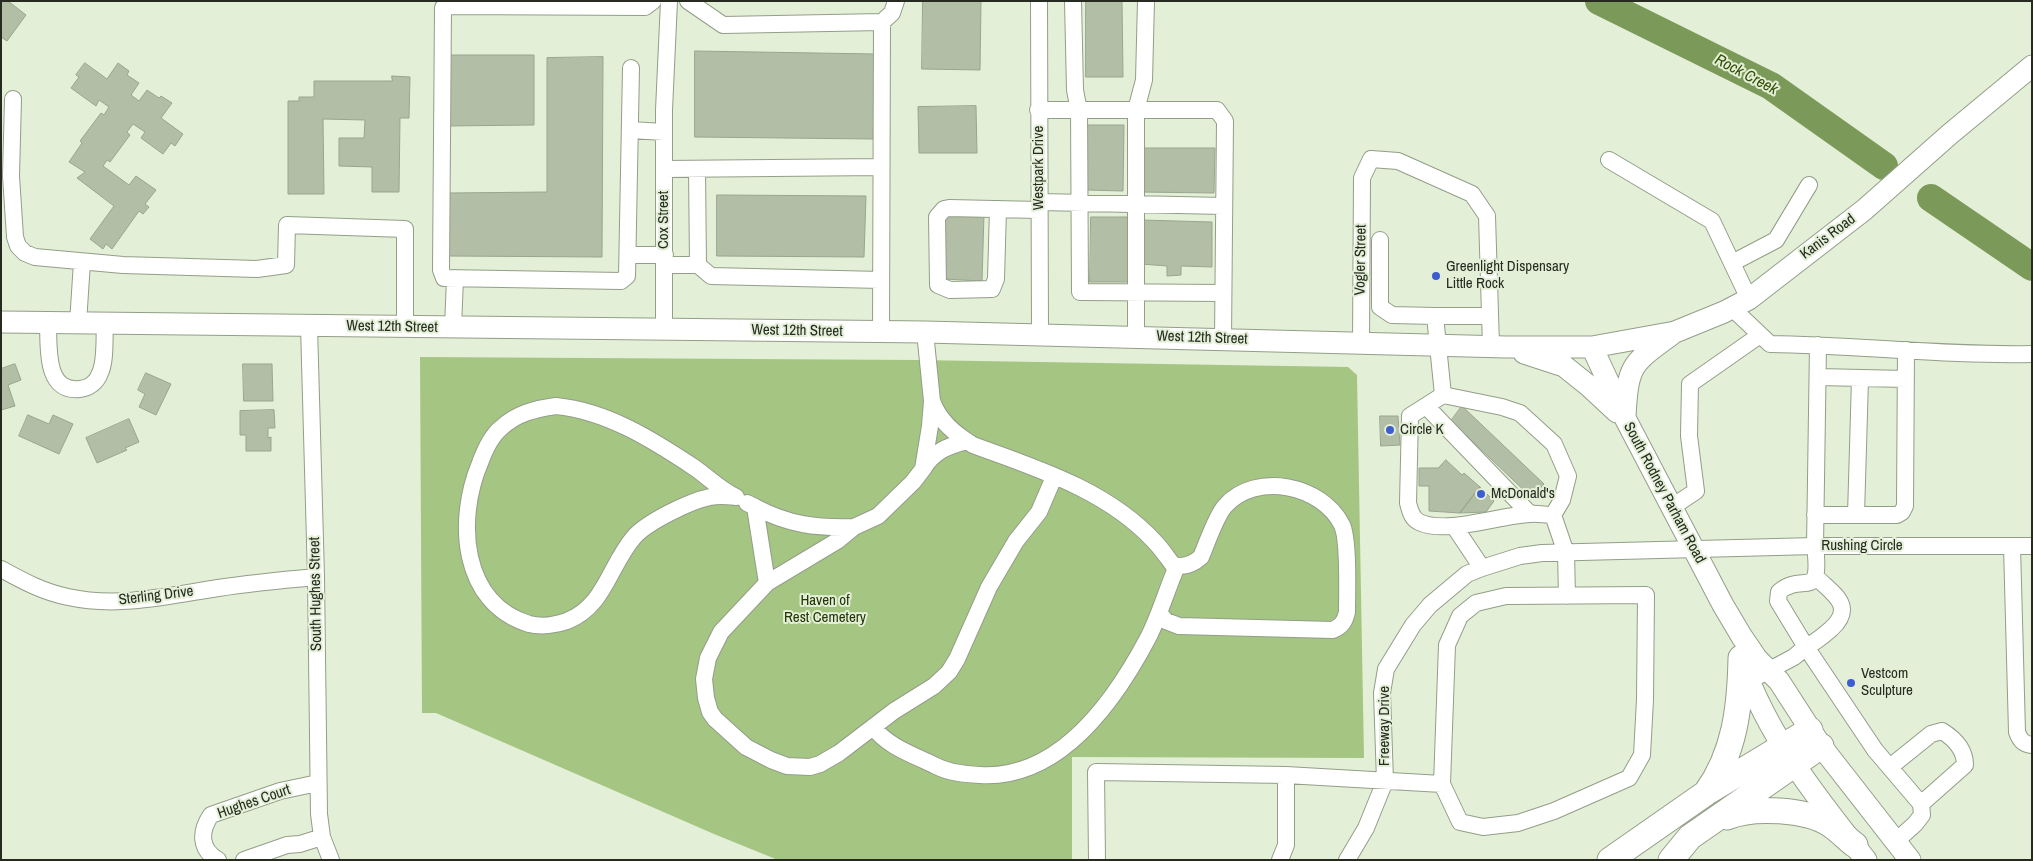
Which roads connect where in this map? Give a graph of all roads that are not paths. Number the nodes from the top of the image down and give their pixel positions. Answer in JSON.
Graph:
{"nodes":[{"id":1,"x":653,"y":1,"type":"edge"},
{"id":2,"x":669,"y":1,"type":"edge"},
{"id":3,"x":688,"y":1,"type":"edge"},
{"id":4,"x":896,"y":1,"type":"edge"},
{"id":5,"x":1039,"y":1,"type":"edge"},
{"id":6,"x":1072,"y":1,"type":"edge"},
{"id":7,"x":1146,"y":1,"type":"edge"},
{"id":8,"x":467,"y":3,"type":"edge"},
{"id":9,"x":543,"y":4,"type":"edge"},
{"id":10,"x":882,"y":22,"type":"junction"},
{"id":11,"x":2032,"y":66,"type":"edge"},
{"id":12,"x":631,"y":68,"type":"dead end"},
{"id":13,"x":13,"y":99,"type":"dead end"},
{"id":14,"x":1038,"y":110,"type":"junction"},
{"id":15,"x":1136,"y":110,"type":"junction"},
{"id":16,"x":1079,"y":111,"type":"junction"},
{"id":17,"x":630,"y":130,"type":"junction"},
{"id":18,"x":664,"y":132,"type":"junction"},
{"id":19,"x":1609,"y":160,"type":"dead end"},
{"id":20,"x":881,"y":166,"type":"junction"},
{"id":21,"x":664,"y":169,"type":"junction"},
{"id":22,"x":697,"y":169,"type":"junction"},
{"id":23,"x":1809,"y":185,"type":"dead end"},
{"id":24,"x":1080,"y":203,"type":"junction"},
{"id":25,"x":1135,"y":204,"type":"junction"},
{"id":26,"x":1039,"y":206,"type":"junction"},
{"id":27,"x":1224,"y":206,"type":"junction"},
{"id":28,"x":998,"y":209,"type":"junction"},
{"id":29,"x":1380,"y":240,"type":"dead end"},
{"id":30,"x":628,"y":255,"type":"junction"},
{"id":31,"x":665,"y":260,"type":"junction"},
{"id":32,"x":82,"y":262,"type":"junction"},
{"id":33,"x":1732,"y":263,"type":"junction"},
{"id":34,"x":698,"y":265,"type":"junction"},
{"id":35,"x":455,"y":278,"type":"junction"},
{"id":36,"x":881,"y":280,"type":"junction"},
{"id":37,"x":1136,"y":293,"type":"junction"},
{"id":38,"x":1223,"y":293,"type":"junction"},
{"id":39,"x":1740,"y":303,"type":"junction"},
{"id":40,"x":1435,"y":316,"type":"junction"},
{"id":41,"x":1490,"y":316,"type":"junction"},
{"id":42,"x":1,"y":322,"type":"edge"},
{"id":43,"x":48,"y":322,"type":"junction"},
{"id":44,"x":78,"y":323,"type":"junction"},
{"id":45,"x":105,"y":323,"type":"junction"},
{"id":46,"x":309,"y":326,"type":"junction"},
{"id":47,"x":405,"y":326,"type":"junction"},
{"id":48,"x":454,"y":328,"type":"junction"},
{"id":49,"x":664,"y":329,"type":"junction"},
{"id":50,"x":880,"y":332,"type":"junction"},
{"id":51,"x":925,"y":332,"type":"junction"},
{"id":52,"x":1675,"y":332,"type":"junction"},
{"id":53,"x":1040,"y":334,"type":"junction"},
{"id":54,"x":1760,"y":335,"type":"junction"},
{"id":55,"x":1136,"y":336,"type":"junction"},
{"id":56,"x":1223,"y":339,"type":"junction"},
{"id":57,"x":1360,"y":342,"type":"junction"},
{"id":58,"x":1437,"y":345,"type":"junction"},
{"id":59,"x":1818,"y":345,"type":"junction"},
{"id":60,"x":1499,"y":346,"type":"junction"},
{"id":61,"x":1592,"y":347,"type":"junction"},
{"id":62,"x":1906,"y":350,"type":"junction"},
{"id":63,"x":2032,"y":354,"type":"edge"},
{"id":64,"x":1818,"y":378,"type":"junction"},
{"id":65,"x":1860,"y":378,"type":"junction"},
{"id":66,"x":1906,"y":379,"type":"junction"},
{"id":67,"x":1444,"y":395,"type":"junction"},
{"id":68,"x":932,"y":401,"type":"junction"},
{"id":69,"x":1426,"y":406,"type":"junction"},
{"id":70,"x":1625,"y":418,"type":"junction"},
{"id":71,"x":967,"y":441,"type":"junction"},
{"id":72,"x":922,"y":468,"type":"junction"},
{"id":73,"x":1054,"y":477,"type":"junction"},
{"id":74,"x":736,"y":497,"type":"junction"},
{"id":75,"x":755,"y":507,"type":"junction"},
{"id":76,"x":1672,"y":507,"type":"junction"},
{"id":77,"x":1530,"y":514,"type":"junction"},
{"id":78,"x":1553,"y":515,"type":"junction"},
{"id":79,"x":1815,"y":515,"type":"junction"},
{"id":80,"x":1856,"y":515,"type":"junction"},
{"id":81,"x":1454,"y":526,"type":"junction"},
{"id":82,"x":854,"y":527,"type":"junction"},
{"id":83,"x":1815,"y":546,"type":"junction"},
{"id":84,"x":2012,"y":546,"type":"junction"},
{"id":85,"x":2032,"y":546,"type":"edge"},
{"id":86,"x":1693,"y":549,"type":"junction"},
{"id":87,"x":1566,"y":553,"type":"junction"},
{"id":88,"x":1178,"y":566,"type":"junction"},
{"id":89,"x":1482,"y":568,"type":"junction"},
{"id":90,"x":1,"y":570,"type":"edge"},
{"id":91,"x":316,"y":577,"type":"junction"},
{"id":92,"x":1816,"y":577,"type":"junction"},
{"id":93,"x":767,"y":583,"type":"junction"},
{"id":94,"x":1567,"y":596,"type":"junction"},
{"id":95,"x":1159,"y":613,"type":"junction"},
{"id":96,"x":1806,"y":646,"type":"junction"},
{"id":97,"x":1741,"y":648,"type":"junction"},
{"id":98,"x":1769,"y":672,"type":"junction"},
{"id":99,"x":1749,"y":682,"type":"junction"},
{"id":100,"x":873,"y":727,"type":"junction"},
{"id":101,"x":1815,"y":738,"type":"junction"},
{"id":102,"x":2032,"y":744,"type":"edge"},
{"id":103,"x":1788,"y":755,"type":"junction"},
{"id":104,"x":1890,"y":767,"type":"junction"},
{"id":105,"x":1286,"y":775,"type":"junction"},
{"id":106,"x":1385,"y":781,"type":"junction"},
{"id":107,"x":318,"y":783,"type":"junction"},
{"id":108,"x":1442,"y":784,"type":"junction"},
{"id":109,"x":1706,"y":793,"type":"junction"},
{"id":110,"x":1921,"y":804,"type":"junction"},
{"id":111,"x":1706,"y":825,"type":"junction"},
{"id":112,"x":322,"y":837,"type":"junction"},
{"id":113,"x":1895,"y":842,"type":"junction"},
{"id":114,"x":1861,"y":853,"type":"edge"},
{"id":115,"x":218,"y":860,"type":"edge"},
{"id":116,"x":244,"y":860,"type":"edge"},
{"id":117,"x":331,"y":860,"type":"edge"},
{"id":118,"x":1097,"y":860,"type":"edge"},
{"id":119,"x":1280,"y":860,"type":"edge"},
{"id":120,"x":1347,"y":860,"type":"edge"},
{"id":121,"x":1610,"y":860,"type":"edge"},
{"id":122,"x":1671,"y":860,"type":"edge"},
{"id":123,"x":1910,"y":860,"type":"edge"}],
"edges":[{"from":1,"to":9,"type":"street"},
{"from":2,"to":18,"type":"street","name":"Cox Street"},
{"from":3,"to":10,"type":"street"},
{"from":4,"to":10,"type":"street"},
{"from":5,"to":14,"type":"street","name":"Westpark Drive"},
{"from":6,"to":16,"type":"street"},
{"from":7,"to":15,"type":"street"},
{"from":8,"to":9,"type":"street"},
{"from":8,"to":35,"type":"street"},
{"from":10,"to":20,"type":"street"},
{"from":11,"to":39,"type":"main road","name":"Kanis Road"},
{"from":12,"to":17,"type":"street"},
{"from":13,"to":32,"type":"street"},
{"from":14,"to":16,"type":"street"},
{"from":14,"to":26,"type":"street","name":"Westpark Drive"},
{"from":15,"to":16,"type":"street"},
{"from":15,"to":25,"type":"street"},
{"from":15,"to":27,"type":"street"},
{"from":16,"to":24,"type":"street"},
{"from":17,"to":18,"type":"street"},
{"from":17,"to":30,"type":"street"},
{"from":18,"to":21,"type":"street","name":"Cox Street"},
{"from":19,"to":33,"type":"street"},
{"from":20,"to":22,"type":"street"},
{"from":20,"to":36,"type":"street"},
{"from":21,"to":22,"type":"street"},
{"from":21,"to":31,"type":"street","name":"Cox Street"},
{"from":22,"to":34,"type":"street"},
{"from":23,"to":33,"type":"street"},
{"from":24,"to":25,"type":"street"},
{"from":24,"to":26,"type":"street"},
{"from":24,"to":37,"type":"street"},
{"from":25,"to":27,"type":"street"},
{"from":25,"to":37,"type":"street"},
{"from":26,"to":28,"type":"street"},
{"from":26,"to":53,"type":"street","name":"Westpark Drive"},
{"from":27,"to":38,"type":"street"},
{"from":28,"to":28,"type":"street"},
{"from":29,"to":40,"type":"street"},
{"from":30,"to":31,"type":"street"},
{"from":30,"to":35,"type":"street"},
{"from":31,"to":34,"type":"street"},
{"from":31,"to":49,"type":"street","name":"Cox Street"},
{"from":32,"to":44,"type":"street"},
{"from":32,"to":47,"type":"street"},
{"from":33,"to":39,"type":"street"},
{"from":34,"to":36,"type":"street"},
{"from":35,"to":48,"type":"street"},
{"from":36,"to":50,"type":"street"},
{"from":37,"to":38,"type":"street"},
{"from":37,"to":55,"type":"street"},
{"from":38,"to":56,"type":"street"},
{"from":39,"to":52,"type":"main road","name":"Kanis Road"},
{"from":39,"to":54,"type":"street"},
{"from":40,"to":41,"type":"street"},
{"from":40,"to":58,"type":"street"},
{"from":41,"to":57,"type":"street","name":"Vogler Street"},
{"from":41,"to":60,"type":"street"},
{"from":42,"to":43,"type":"main road","name":"West 12th Street"},
{"from":43,"to":44,"type":"main road","name":"West 12th Street"},
{"from":43,"to":45,"type":"street"},
{"from":44,"to":45,"type":"main road","name":"West 12th Street"},
{"from":45,"to":46,"type":"main road","name":"West 12th Street"},
{"from":46,"to":47,"type":"main road","name":"West 12th Street"},
{"from":46,"to":91,"type":"street","name":"South Hughes Street"},
{"from":47,"to":48,"type":"main road","name":"West 12th Street"},
{"from":48,"to":49,"type":"main road","name":"West 12th Street"},
{"from":49,"to":50,"type":"main road","name":"West 12th Street"},
{"from":50,"to":51,"type":"main road","name":"West 12th Street"},
{"from":51,"to":53,"type":"main road","name":"West 12th Street"},
{"from":51,"to":68,"type":"street"},
{"from":52,"to":61,"type":"main road","name":"Kanis Road"},
{"from":52,"to":70,"type":"main road"},
{"from":53,"to":55,"type":"main road","name":"West 12th Street"},
{"from":54,"to":59,"type":"street"},
{"from":54,"to":76,"type":"street"},
{"from":55,"to":56,"type":"main road","name":"West 12th Street"},
{"from":56,"to":57,"type":"main road","name":"West 12th Street"},
{"from":57,"to":58,"type":"main road","name":"West 12th Street"},
{"from":58,"to":60,"type":"main road","name":"West 12th Street"},
{"from":58,"to":67,"type":"street"},
{"from":59,"to":62,"type":"street"},
{"from":59,"to":64,"type":"street"},
{"from":60,"to":61,"type":"main road","name":"West 12th Street"},
{"from":60,"to":70,"type":"main road"},
{"from":61,"to":70,"type":"main road","name":"South Rodney Parham Road"},
{"from":62,"to":63,"type":"street"},
{"from":62,"to":66,"type":"street"},
{"from":64,"to":65,"type":"street"},
{"from":64,"to":79,"type":"street"},
{"from":65,"to":66,"type":"street"},
{"from":65,"to":80,"type":"street"},
{"from":66,"to":80,"type":"street"},
{"from":67,"to":69,"type":"street"},
{"from":67,"to":78,"type":"street"},
{"from":68,"to":71,"type":"street"},
{"from":68,"to":72,"type":"street"},
{"from":69,"to":77,"type":"street"},
{"from":69,"to":81,"type":"street"},
{"from":70,"to":76,"type":"main road","name":"South Rodney Parham Road"},
{"from":71,"to":72,"type":"street"},
{"from":71,"to":73,"type":"street"},
{"from":72,"to":82,"type":"street"},
{"from":73,"to":88,"type":"street"},
{"from":73,"to":100,"type":"street"},
{"from":74,"to":74,"type":"street"},
{"from":74,"to":75,"type":"street"},
{"from":75,"to":82,"type":"street"},
{"from":75,"to":93,"type":"street"},
{"from":76,"to":86,"type":"main road","name":"South Rodney Parham Road"},
{"from":77,"to":78,"type":"street"},
{"from":77,"to":81,"type":"street"},
{"from":78,"to":87,"type":"street"},
{"from":79,"to":80,"type":"street"},
{"from":79,"to":83,"type":"street"},
{"from":81,"to":89,"type":"street"},
{"from":82,"to":93,"type":"street"},
{"from":83,"to":84,"type":"street","name":"Rushing Circle"},
{"from":83,"to":86,"type":"street","name":"Rushing Circle"},
{"from":83,"to":92,"type":"street"},
{"from":84,"to":85,"type":"street","name":"Rushing Circle"},
{"from":84,"to":102,"type":"street"},
{"from":86,"to":87,"type":"street","name":"Freeway Drive"},
{"from":86,"to":97,"type":"main road","name":"South Rodney Parham Road"},
{"from":87,"to":89,"type":"street","name":"Freeway Drive"},
{"from":87,"to":94,"type":"street"},
{"from":88,"to":95,"type":"street"},
{"from":88,"to":95,"type":"street"},
{"from":89,"to":106,"type":"street","name":"Freeway Drive"},
{"from":90,"to":91,"type":"street","name":"Sterling Drive"},
{"from":91,"to":107,"type":"street","name":"South Hughes Street"},
{"from":92,"to":96,"type":"street"},
{"from":92,"to":96,"type":"street"},
{"from":93,"to":100,"type":"street"},
{"from":94,"to":108,"type":"street"},
{"from":94,"to":108,"type":"street"},
{"from":95,"to":100,"type":"street"},
{"from":96,"to":98,"type":"street"},
{"from":96,"to":104,"type":"street"},
{"from":97,"to":98,"type":"main road","name":"South Rodney Parham Road"},
{"from":97,"to":99,"type":"main road","name":"South Rodney Parham Road"},
{"from":97,"to":109,"type":"highway"},
{"from":98,"to":99,"type":"street"},
{"from":98,"to":101,"type":"main road","name":"South Rodney Parham Road"},
{"from":99,"to":103,"type":"main road","name":"South Rodney Parham Road"},
{"from":101,"to":103,"type":"highway"},
{"from":101,"to":113,"type":"main road","name":"South Rodney Parham Road"},
{"from":103,"to":109,"type":"highway"},
{"from":103,"to":111,"type":"highway"},
{"from":103,"to":114,"type":"main road","name":"South Rodney Parham Road"},
{"from":104,"to":110,"type":"street"},
{"from":104,"to":110,"type":"street"},
{"from":105,"to":106,"type":"street"},
{"from":105,"to":118,"type":"street"},
{"from":105,"to":119,"type":"street"},
{"from":106,"to":108,"type":"street"},
{"from":106,"to":120,"type":"street","name":"Freeway Drive"},
{"from":107,"to":112,"type":"street","name":"South Hughes Street"},
{"from":107,"to":115,"type":"street","name":"Hughes Court"},
{"from":109,"to":121,"type":"highway"},
{"from":110,"to":113,"type":"street"},
{"from":111,"to":114,"type":"highway"},
{"from":111,"to":122,"type":"highway"},
{"from":112,"to":116,"type":"street"},
{"from":112,"to":117,"type":"street","name":"South Hughes Street"},
{"from":113,"to":123,"type":"main road","name":"South Rodney Parham Road"}]}
